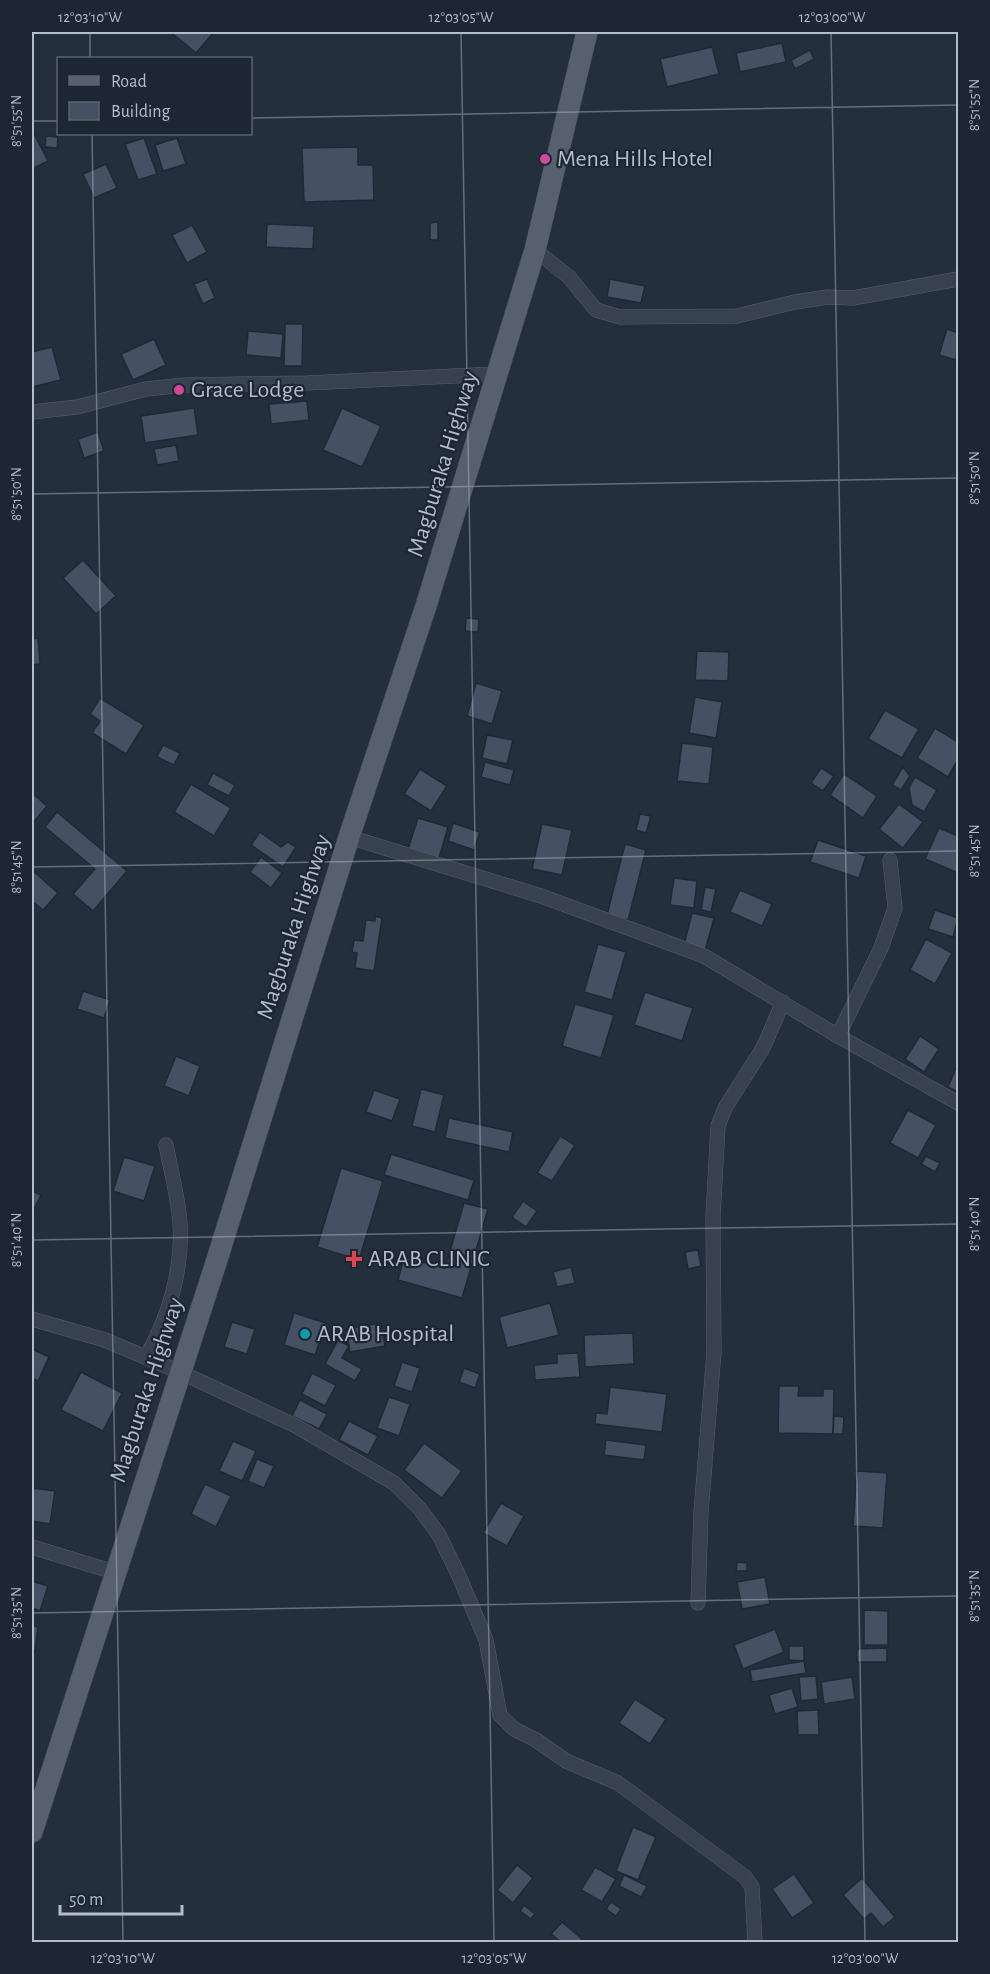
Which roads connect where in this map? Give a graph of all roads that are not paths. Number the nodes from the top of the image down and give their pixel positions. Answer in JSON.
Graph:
{"nodes":[{"id":1,"x":587,"y":32,"type":"edge"},
{"id":2,"x":535,"y":250,"type":"junction"},
{"id":3,"x":958,"y":279,"type":"edge"},
{"id":4,"x":497,"y":374,"type":"junction"},
{"id":5,"x":32,"y":412,"type":"edge"},
{"id":6,"x":349,"y":837,"type":"junction"},
{"id":7,"x":890,"y":860,"type":"dead end"},
{"id":8,"x":783,"y":1002,"type":"junction"},
{"id":9,"x":838,"y":1036,"type":"junction"},
{"id":10,"x":958,"y":1102,"type":"edge"},
{"id":11,"x":166,"y":1145,"type":"dead end"},
{"id":12,"x":32,"y":1318,"type":"edge"},
{"id":13,"x":146,"y":1357,"type":"junction"},
{"id":14,"x":180,"y":1372,"type":"junction"},
{"id":15,"x":32,"y":1547,"type":"edge"},
{"id":16,"x":114,"y":1572,"type":"junction"},
{"id":17,"x":698,"y":1603,"type":"dead end"},
{"id":18,"x":32,"y":1832,"type":"edge"},
{"id":19,"x":755,"y":1942,"type":"edge"}],
"edges":[{"from":1,"to":2,"type":"main road","name":"Magburaka Highway"},
{"from":2,"to":3,"type":"street"},
{"from":2,"to":4,"type":"main road","name":"Magburaka Highway"},
{"from":4,"to":5,"type":"street"},
{"from":4,"to":6,"type":"main road","name":"Magburaka Highway"},
{"from":6,"to":8,"type":"street"},
{"from":6,"to":14,"type":"main road","name":"Magburaka Highway"},
{"from":7,"to":9,"type":"street"},
{"from":8,"to":9,"type":"street"},
{"from":8,"to":17,"type":"street"},
{"from":9,"to":10,"type":"street"},
{"from":11,"to":13,"type":"street"},
{"from":12,"to":13,"type":"street"},
{"from":13,"to":14,"type":"street"},
{"from":14,"to":16,"type":"main road","name":"Magburaka Highway"},
{"from":14,"to":19,"type":"street"},
{"from":15,"to":16,"type":"street"},
{"from":16,"to":18,"type":"main road","name":"Magburaka Highway"}]}
